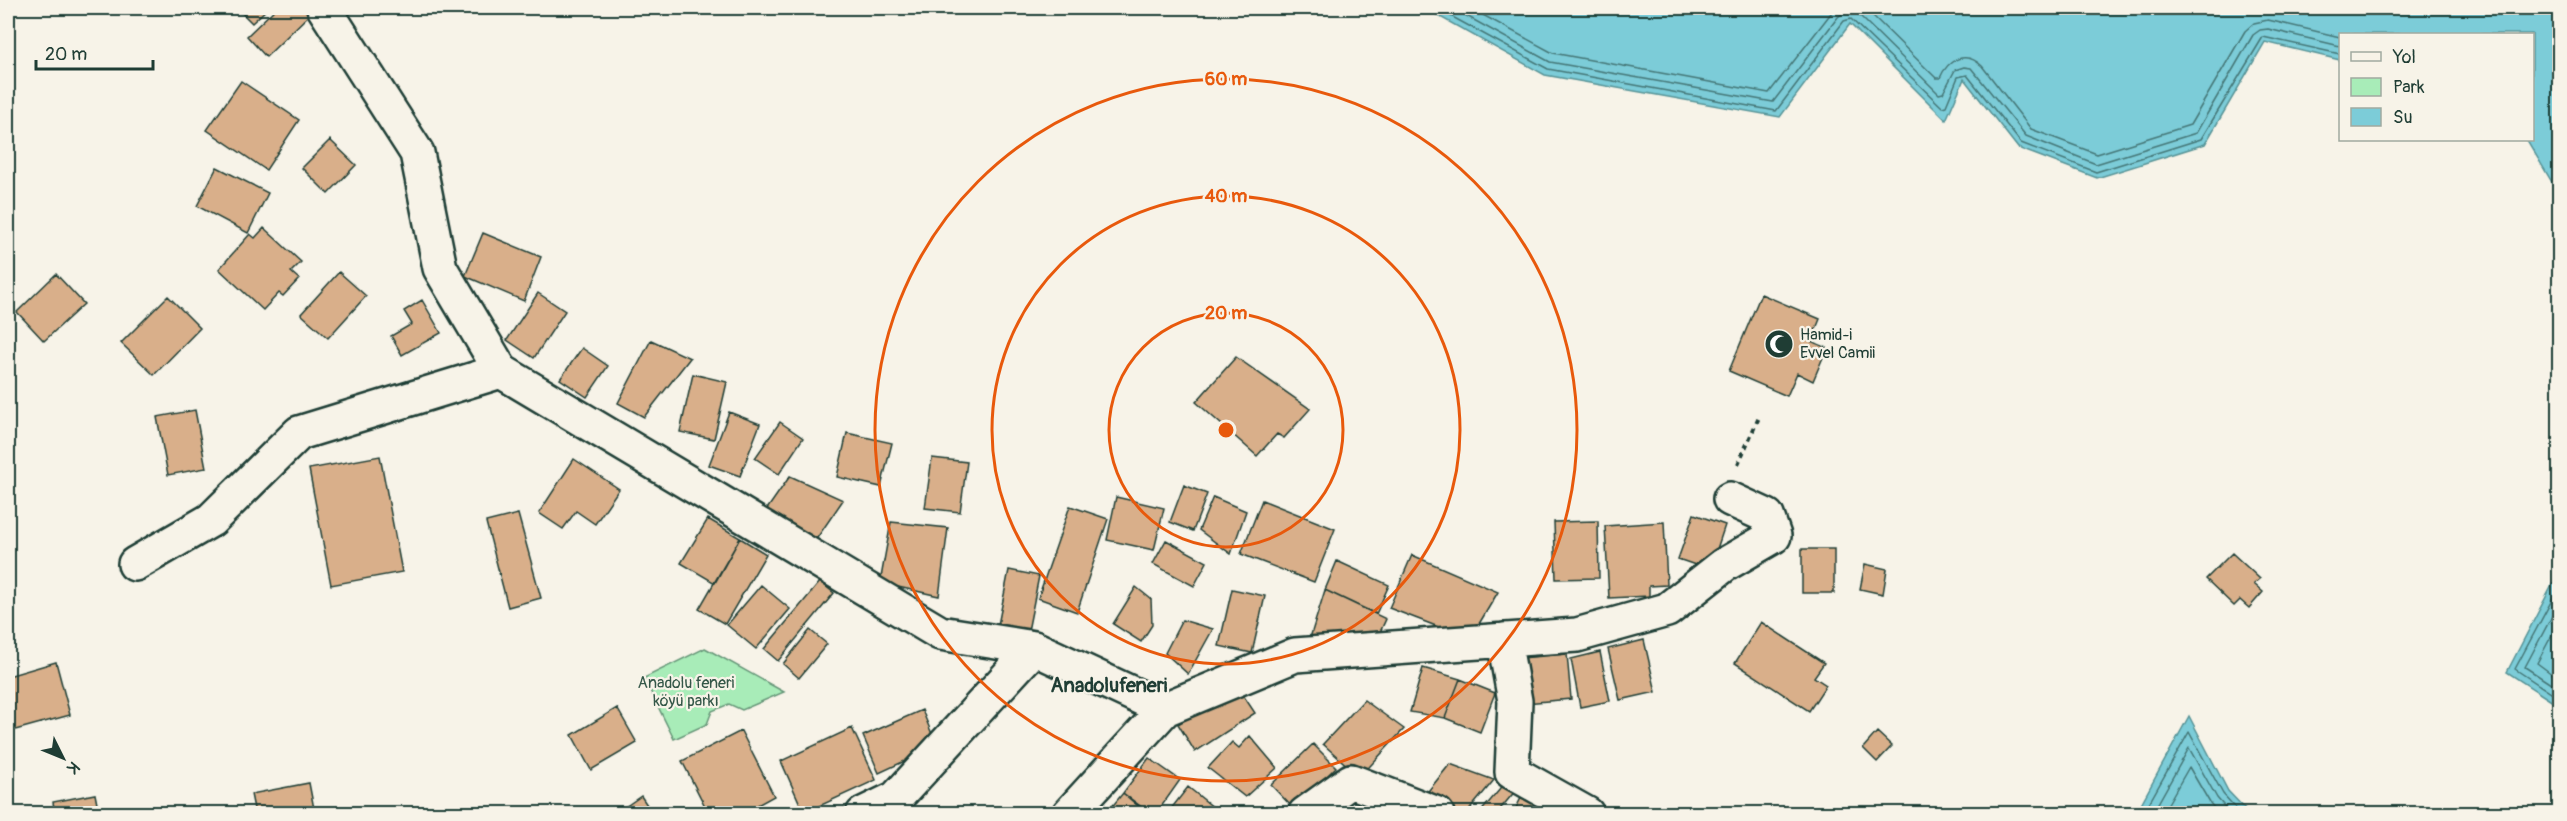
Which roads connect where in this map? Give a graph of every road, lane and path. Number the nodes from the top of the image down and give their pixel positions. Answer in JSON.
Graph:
{"nodes":[{"id":1,"x":324,"y":8,"type":"edge"},
{"id":2,"x":501,"y":371,"type":"junction"},
{"id":3,"x":1760,"y":415,"type":"dead end"},
{"id":4,"x":1730,"y":499,"type":"joint"},
{"id":5,"x":135,"y":564,"type":"dead end"},
{"id":6,"x":1504,"y":640,"type":"junction"},
{"id":7,"x":1034,"y":648,"type":"junction"},
{"id":8,"x":1165,"y":709,"type":"junction"},
{"id":9,"x":901,"y":806,"type":"edge"},
{"id":10,"x":863,"y":813,"type":"edge"},
{"id":11,"x":1070,"y":813,"type":"edge"},
{"id":12,"x":1305,"y":813,"type":"edge"},
{"id":13,"x":1437,"y":813,"type":"edge"},
{"id":14,"x":1587,"y":813,"type":"edge"}],
"edges":[{"from":1,"to":2,"type":"street"},
{"from":2,"to":5,"type":"street"},
{"from":2,"to":7,"type":"street"},
{"from":3,"to":4,"type":"path"},
{"from":4,"to":6,"type":"street"},
{"from":6,"to":8,"type":"street"},
{"from":6,"to":14,"type":"street"},
{"from":7,"to":8,"type":"street"},
{"from":7,"to":9,"type":"street"},
{"from":8,"to":11,"type":"street"},
{"from":9,"to":10,"type":"street"},
{"from":12,"to":13,"type":"street"}]}
